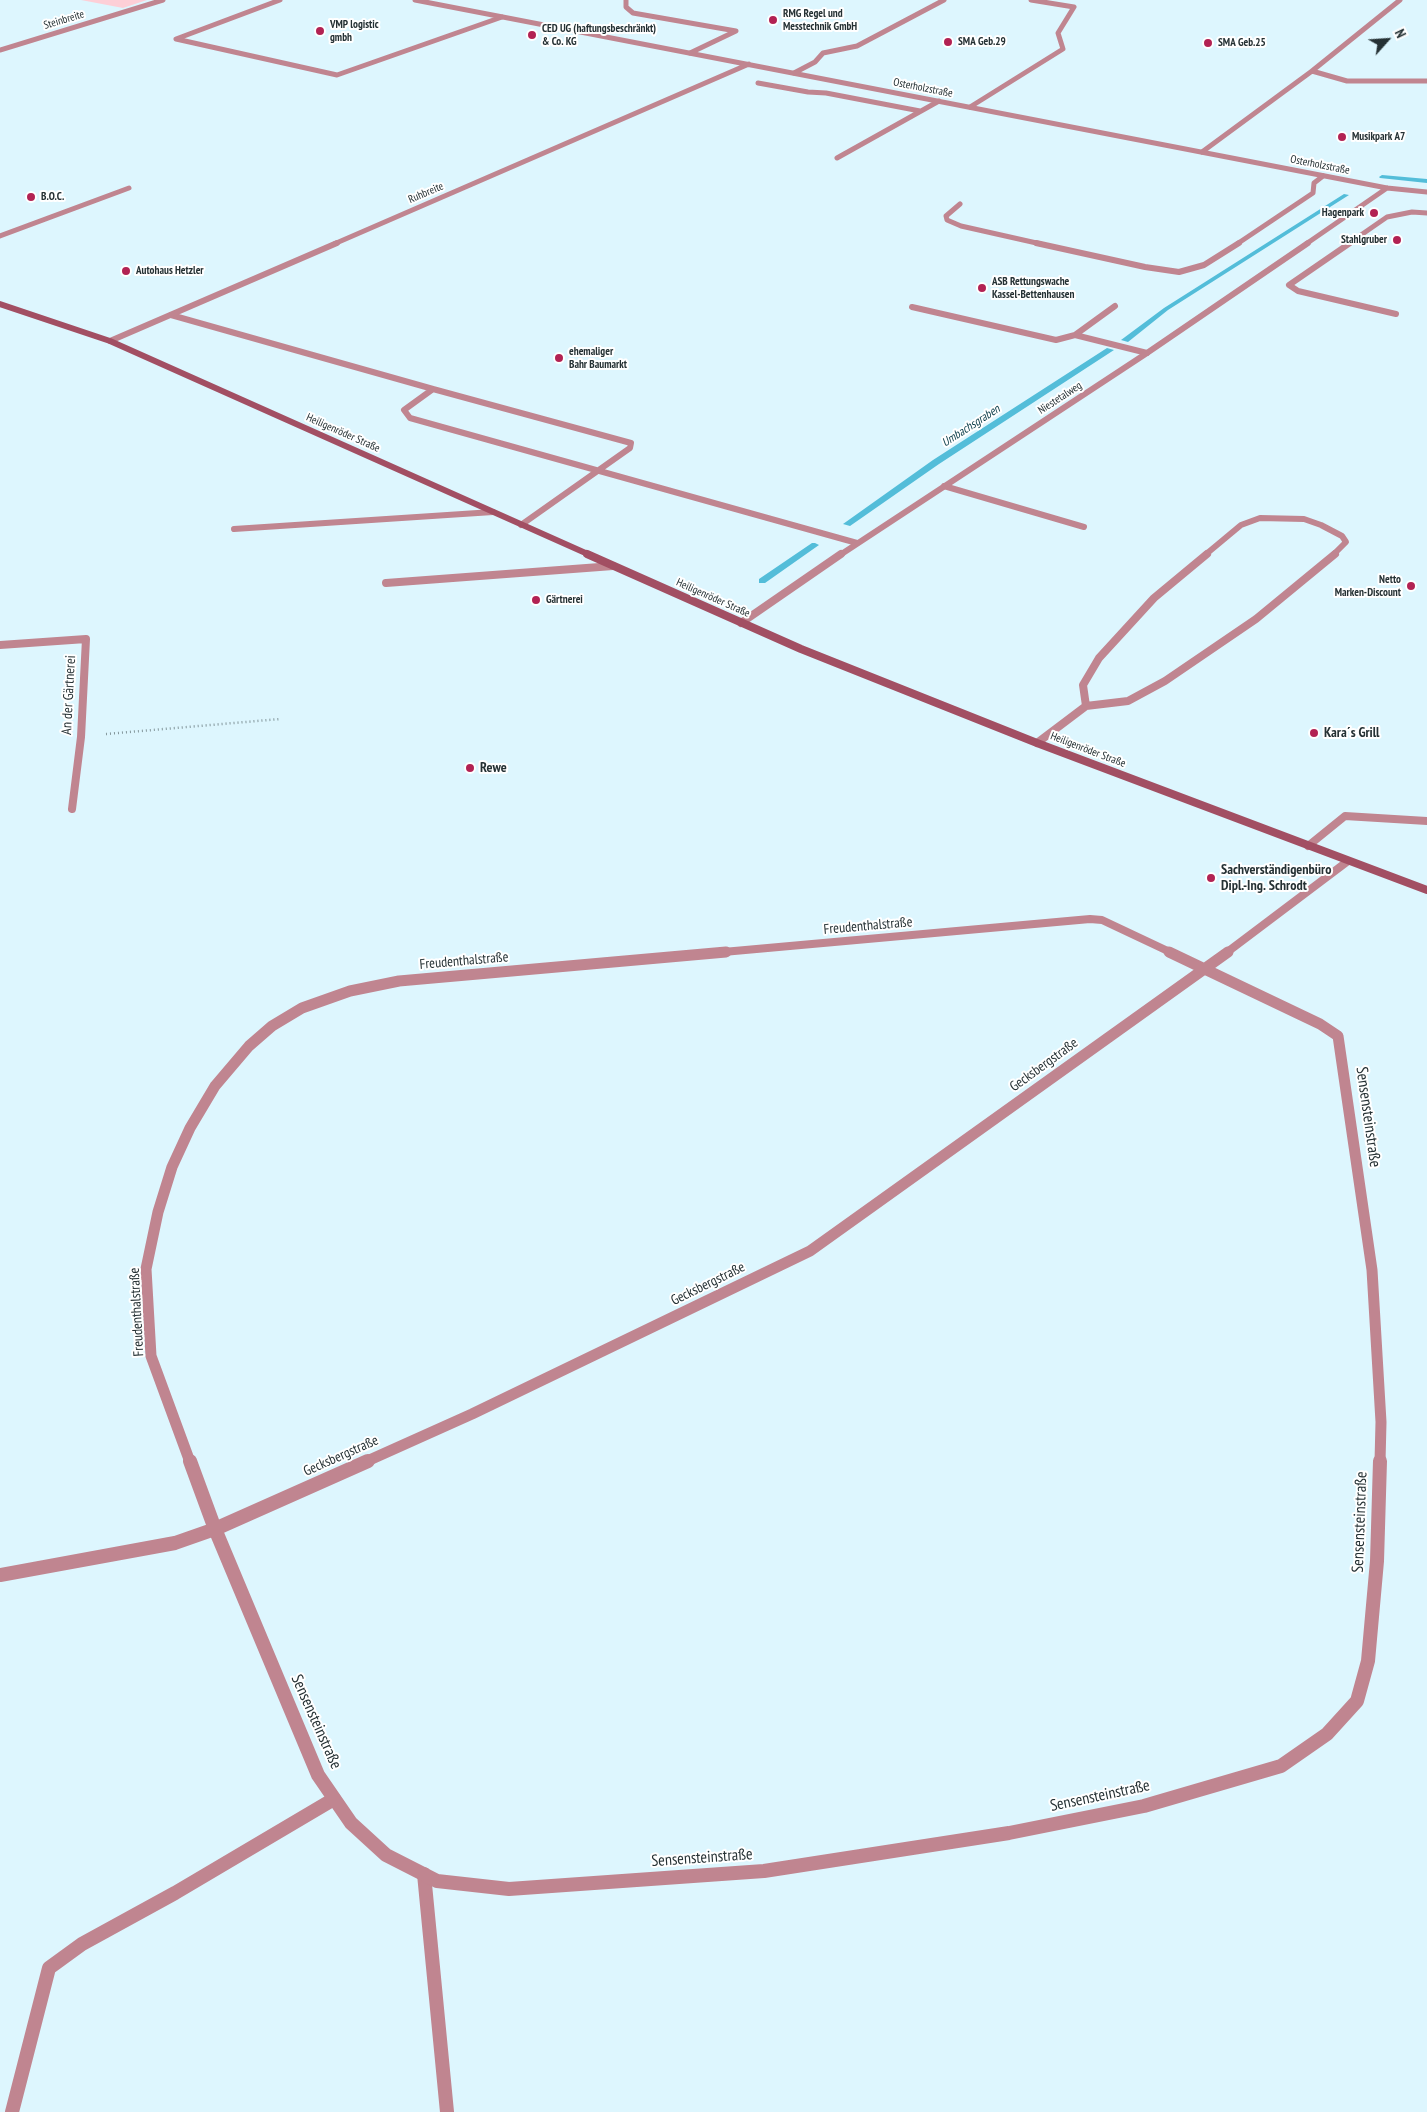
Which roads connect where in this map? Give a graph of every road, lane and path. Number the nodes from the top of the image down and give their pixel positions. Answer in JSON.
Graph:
{"nodes":[{"id":1,"x":162,"y":0,"type":"edge"},
{"id":2,"x":280,"y":0,"type":"edge"},
{"id":3,"x":415,"y":0,"type":"edge"},
{"id":4,"x":626,"y":0,"type":"edge"},
{"id":5,"x":944,"y":0,"type":"edge"},
{"id":6,"x":1032,"y":0,"type":"edge"},
{"id":7,"x":1400,"y":0,"type":"edge"},
{"id":8,"x":427,"y":1,"type":"edge"},
{"id":9,"x":502,"y":16,"type":"junction"},
{"id":10,"x":0,"y":50,"type":"edge"},
{"id":11,"x":690,"y":53,"type":"junction"},
{"id":12,"x":750,"y":64,"type":"junction"},
{"id":13,"x":1312,"y":71,"type":"junction"},
{"id":14,"x":794,"y":73,"type":"junction"},
{"id":15,"x":1427,"y":81,"type":"edge"},
{"id":16,"x":758,"y":83,"type":"dead end"},
{"id":17,"x":939,"y":101,"type":"junction"},
{"id":18,"x":970,"y":107,"type":"junction"},
{"id":19,"x":920,"y":111,"type":"junction"},
{"id":20,"x":1202,"y":152,"type":"junction"},
{"id":21,"x":837,"y":158,"type":"dead end"},
{"id":22,"x":1323,"y":176,"type":"junction"},
{"id":23,"x":129,"y":188,"type":"dead end"},
{"id":24,"x":1388,"y":188,"type":"junction"},
{"id":25,"x":1427,"y":192,"type":"edge"},
{"id":26,"x":960,"y":204,"type":"dead end"},
{"id":27,"x":1427,"y":213,"type":"edge"},
{"id":28,"x":0,"y":236,"type":"edge"},
{"id":29,"x":0,"y":304,"type":"edge"},
{"id":30,"x":1115,"y":306,"type":"dead end"},
{"id":31,"x":912,"y":307,"type":"dead end"},
{"id":32,"x":1396,"y":314,"type":"dead end"},
{"id":33,"x":171,"y":315,"type":"junction"},
{"id":34,"x":1074,"y":335,"type":"junction"},
{"id":35,"x":110,"y":341,"type":"junction"},
{"id":36,"x":1147,"y":353,"type":"junction"},
{"id":37,"x":433,"y":389,"type":"junction"},
{"id":38,"x":598,"y":469,"type":"junction"},
{"id":39,"x":944,"y":486,"type":"junction"},
{"id":40,"x":493,"y":512,"type":"junction"},
{"id":41,"x":521,"y":525,"type":"junction"},
{"id":42,"x":1084,"y":527,"type":"dead end"},
{"id":43,"x":234,"y":529,"type":"dead end"},
{"id":44,"x":857,"y":543,"type":"junction"},
{"id":45,"x":613,"y":566,"type":"junction"},
{"id":46,"x":386,"y":583,"type":"dead end"},
{"id":47,"x":741,"y":622,"type":"junction"},
{"id":48,"x":0,"y":645,"type":"edge"},
{"id":49,"x":1086,"y":706,"type":"junction"},
{"id":50,"x":280,"y":719,"type":"dead end"},
{"id":51,"x":81,"y":737,"type":"junction"},
{"id":52,"x":1037,"y":743,"type":"junction"},
{"id":53,"x":72,"y":809,"type":"dead end"},
{"id":54,"x":1427,"y":821,"type":"edge"},
{"id":55,"x":1308,"y":846,"type":"junction"},
{"id":56,"x":1348,"y":861,"type":"junction"},
{"id":57,"x":1427,"y":890,"type":"edge"},
{"id":58,"x":1206,"y":968,"type":"junction"},
{"id":59,"x":215,"y":1528,"type":"junction"},
{"id":60,"x":0,"y":1575,"type":"edge"},
{"id":61,"x":334,"y":1799,"type":"junction"},
{"id":62,"x":424,"y":1874,"type":"junction"},
{"id":63,"x":12,"y":2112,"type":"edge"},
{"id":64,"x":447,"y":2112,"type":"edge"}],
"edges":[{"from":1,"to":10,"type":"street","name":"Steinbreite"},
{"from":2,"to":9,"type":"street"},
{"from":3,"to":8,"type":"street","name":"Osterholzstraße"},
{"from":4,"to":11,"type":"street"},
{"from":5,"to":14,"type":"street"},
{"from":6,"to":18,"type":"street"},
{"from":7,"to":13,"type":"street"},
{"from":8,"to":9,"type":"street","name":"Osterholzstraße"},
{"from":9,"to":11,"type":"street","name":"Osterholzstraße"},
{"from":11,"to":12,"type":"street","name":"Osterholzstraße"},
{"from":12,"to":14,"type":"street","name":"Osterholzstraße"},
{"from":12,"to":33,"type":"street","name":"Ruhbreite"},
{"from":13,"to":15,"type":"street"},
{"from":13,"to":20,"type":"street"},
{"from":14,"to":17,"type":"street","name":"Osterholzstraße"},
{"from":16,"to":19,"type":"street"},
{"from":17,"to":18,"type":"street","name":"Osterholzstraße"},
{"from":17,"to":19,"type":"street"},
{"from":18,"to":20,"type":"street","name":"Osterholzstraße"},
{"from":19,"to":21,"type":"street"},
{"from":20,"to":22,"type":"street","name":"Osterholzstraße"},
{"from":22,"to":24,"type":"street","name":"Osterholzstraße"},
{"from":22,"to":26,"type":"street"},
{"from":23,"to":28,"type":"street"},
{"from":24,"to":25,"type":"street","name":"Osterholzstraße"},
{"from":24,"to":36,"type":"street","name":"Niestetalweg"},
{"from":27,"to":32,"type":"street"},
{"from":29,"to":35,"type":"street","name":"Heiligenröder Straße"},
{"from":30,"to":34,"type":"street"},
{"from":31,"to":34,"type":"street"},
{"from":33,"to":35,"type":"street","name":"Ruhbreite"},
{"from":33,"to":37,"type":"street"},
{"from":34,"to":36,"type":"street"},
{"from":35,"to":40,"type":"street","name":"Heiligenröder Straße"},
{"from":36,"to":39,"type":"street","name":"Niestetalweg"},
{"from":37,"to":38,"type":"street"},
{"from":37,"to":38,"type":"street"},
{"from":38,"to":41,"type":"street"},
{"from":38,"to":44,"type":"street"},
{"from":39,"to":42,"type":"street"},
{"from":39,"to":44,"type":"street","name":"Niestetalweg"},
{"from":40,"to":41,"type":"street","name":"Heiligenröder Straße"},
{"from":40,"to":43,"type":"street"},
{"from":41,"to":45,"type":"street","name":"Heiligenröder Straße"},
{"from":44,"to":47,"type":"street","name":"Niestetalweg"},
{"from":45,"to":46,"type":"street"},
{"from":45,"to":47,"type":"street","name":"Heiligenröder Straße"},
{"from":47,"to":52,"type":"street","name":"Heiligenröder Straße"},
{"from":48,"to":51,"type":"street","name":"An der Gärtnerei"},
{"from":49,"to":49,"type":"street"},
{"from":49,"to":52,"type":"street"},
{"from":50,"to":51,"type":"path"},
{"from":51,"to":53,"type":"street","name":"An der Gärtnerei"},
{"from":52,"to":55,"type":"street","name":"Heiligenröder Straße"},
{"from":54,"to":55,"type":"street"},
{"from":55,"to":56,"type":"street","name":"Heiligenröder Straße"},
{"from":56,"to":57,"type":"street","name":"Heiligenröder Straße"},
{"from":56,"to":58,"type":"street","name":"Gecksbergstraße"},
{"from":58,"to":59,"type":"street","name":"Gecksbergstraße"},
{"from":58,"to":59,"type":"street","name":"Freudenthalstraße"},
{"from":58,"to":62,"type":"street","name":"Sensensteinstraße"},
{"from":59,"to":60,"type":"street","name":"Gecksbergstraße"},
{"from":59,"to":61,"type":"street","name":"Sensensteinstraße"},
{"from":61,"to":62,"type":"street","name":"Sensensteinstraße"},
{"from":61,"to":63,"type":"street"},
{"from":62,"to":64,"type":"street"}]}
